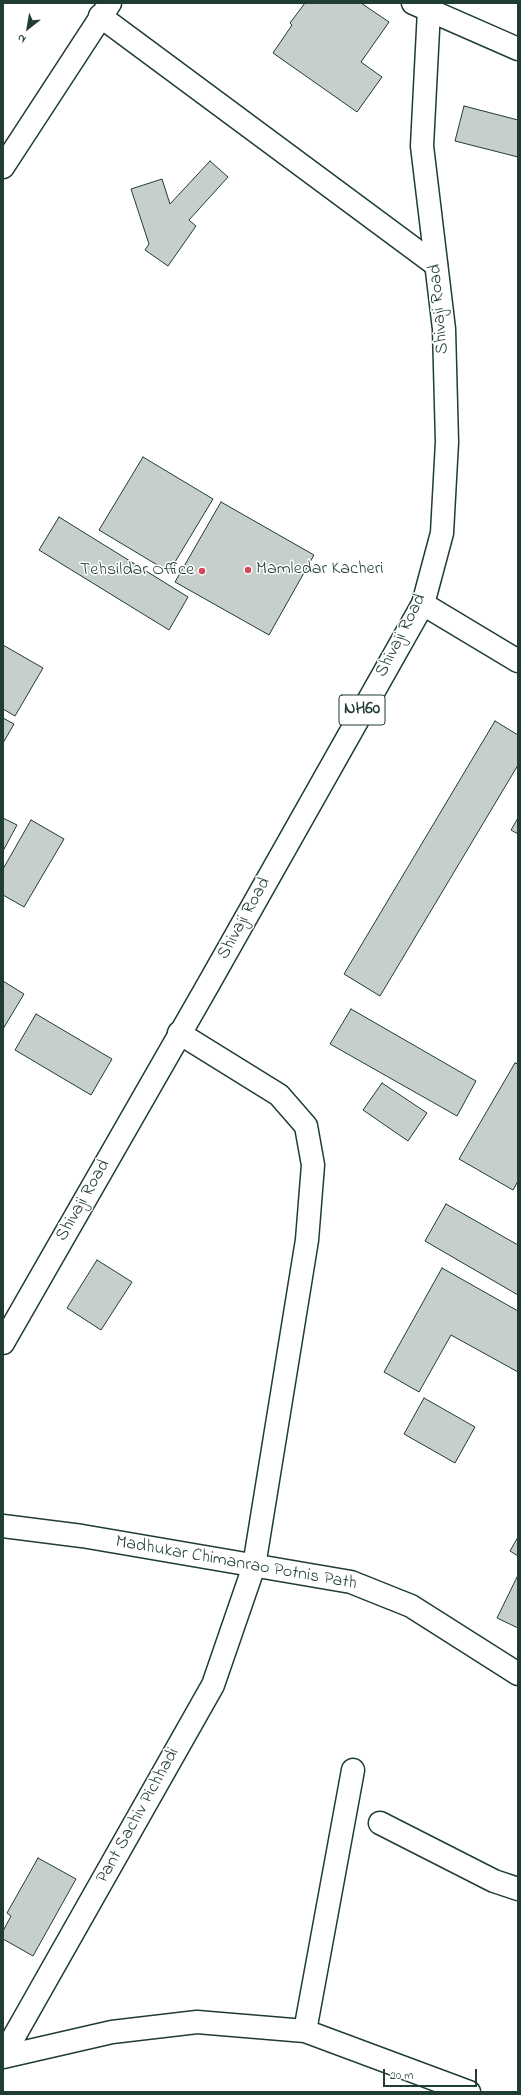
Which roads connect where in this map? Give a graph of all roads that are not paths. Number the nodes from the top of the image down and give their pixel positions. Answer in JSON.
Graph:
{"nodes":[{"id":1,"x":425,"y":5,"type":"edge"},
{"id":2,"x":105,"y":10,"type":"edge"},
{"id":3,"x":518,"y":49,"type":"edge"},
{"id":4,"x":3,"y":167,"type":"edge"},
{"id":5,"x":436,"y":265,"type":"junction"},
{"id":6,"x":422,"y":604,"type":"junction"},
{"id":7,"x":518,"y":661,"type":"edge"},
{"id":8,"x":179,"y":1033,"type":"junction"},
{"id":9,"x":3,"y":1343,"type":"edge"},
{"id":10,"x":3,"y":1526,"type":"edge"},
{"id":11,"x":254,"y":1566,"type":"junction"},
{"id":12,"x":518,"y":1674,"type":"edge"},
{"id":13,"x":353,"y":1770,"type":"dead end"},
{"id":14,"x":380,"y":1823,"type":"dead end"},
{"id":15,"x":518,"y":1889,"type":"edge"},
{"id":16,"x":304,"y":2031,"type":"junction"},
{"id":17,"x":3,"y":2057,"type":"edge"},
{"id":18,"x":469,"y":2092,"type":"edge"}],
"edges":[{"from":1,"to":3,"type":"main road"},
{"from":1,"to":5,"type":"main road","name":"Shivaji Road","number":"NH60"},
{"from":2,"to":4,"type":"main road"},
{"from":2,"to":5,"type":"main road"},
{"from":5,"to":6,"type":"main road","name":"Shivaji Road","number":"NH60"},
{"from":6,"to":7,"type":"main road"},
{"from":6,"to":8,"type":"main road","name":"Shivaji Road","number":"NH60"},
{"from":8,"to":9,"type":"main road","name":"Shivaji Road","number":"NH60"},
{"from":8,"to":11,"type":"main road","name":"Pant Sachiv Pichhadi"},
{"from":10,"to":11,"type":"main road","name":"Madhukar Chimanrao Potnis Path"},
{"from":11,"to":12,"type":"main road","name":"Madhukar Chimanrao Potnis Path"},
{"from":11,"to":17,"type":"main road","name":"Pant Sachiv Pichhadi"},
{"from":13,"to":16,"type":"main road"},
{"from":14,"to":15,"type":"main road"},
{"from":16,"to":17,"type":"main road"},
{"from":16,"to":18,"type":"main road"}]}
